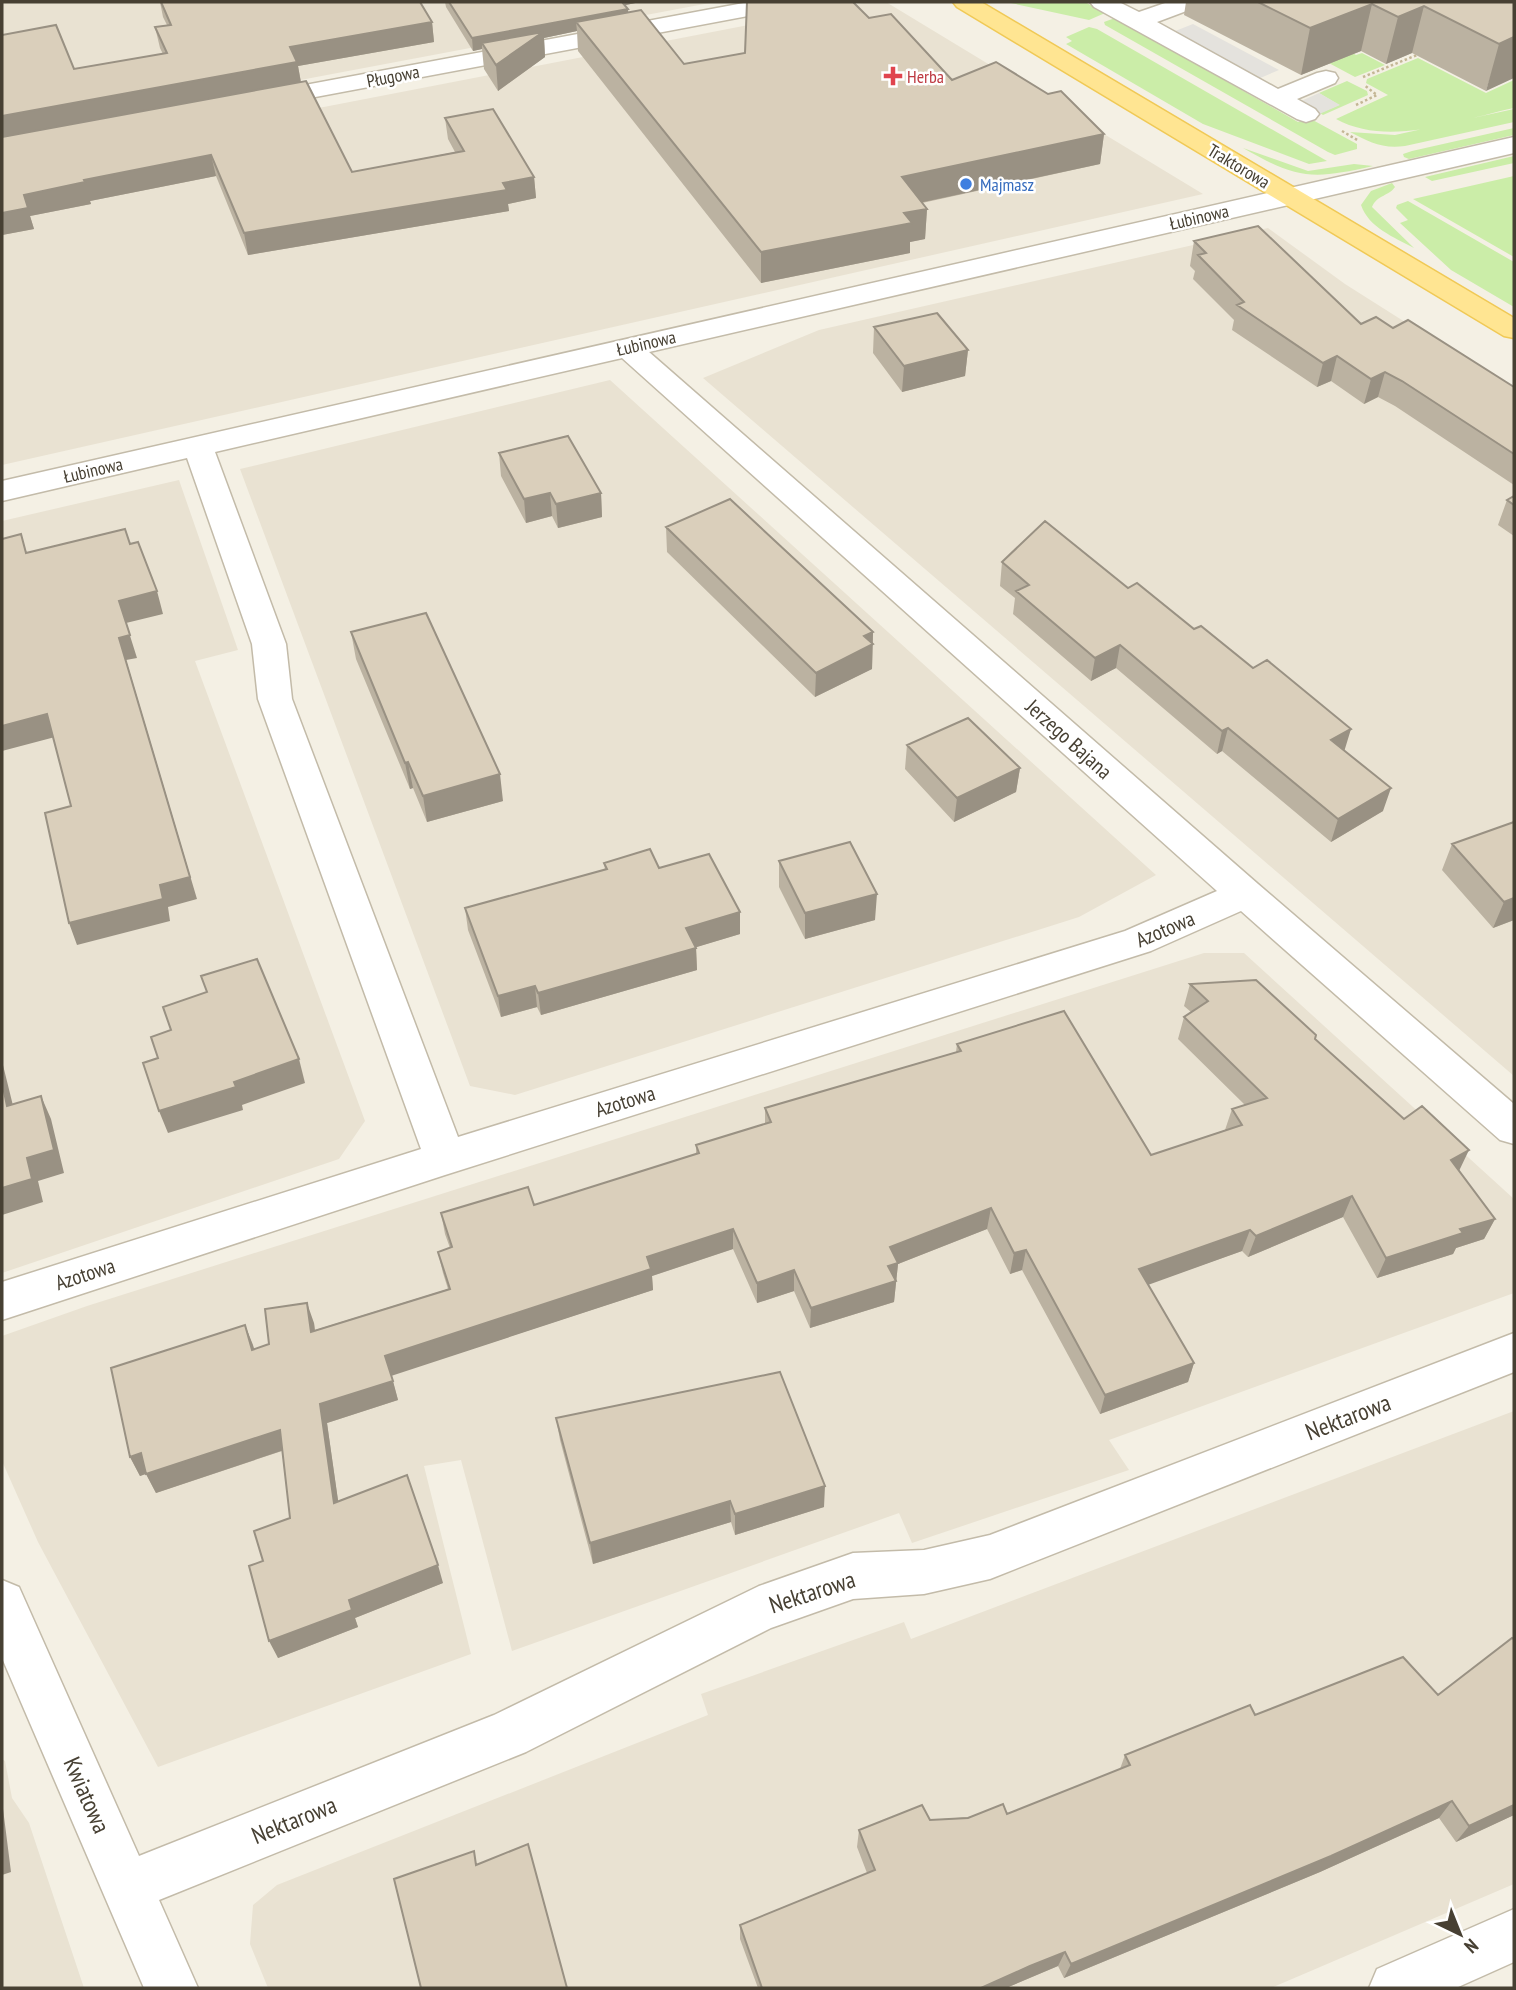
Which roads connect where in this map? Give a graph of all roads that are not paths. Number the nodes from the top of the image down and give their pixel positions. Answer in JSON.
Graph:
{"nodes":[{"id":1,"x":785,"y":2,"type":"edge"},
{"id":2,"x":965,"y":2,"type":"edge"},
{"id":3,"x":1102,"y":2,"type":"edge"},
{"id":4,"x":1189,"y":2,"type":"edge"},
{"id":5,"x":1138,"y":21,"type":"junction"},
{"id":6,"x":1326,"y":78,"type":"dead end"},
{"id":7,"x":1278,"y":98,"type":"junction"},
{"id":8,"x":234,"y":106,"type":"edge"},
{"id":9,"x":1306,"y":114,"type":"dead end"},
{"id":10,"x":1514,"y":145,"type":"edge"},
{"id":11,"x":1290,"y":197,"type":"junction"},
{"id":12,"x":1514,"y":330,"type":"edge"},
{"id":13,"x":627,"y":347,"type":"junction"},
{"id":14,"x":198,"y":445,"type":"junction"},
{"id":15,"x":2,"y":491,"type":"edge"},
{"id":16,"x":1245,"y":894,"type":"junction"},
{"id":17,"x":1514,"y":1128,"type":"edge"},
{"id":18,"x":445,"y":1157,"type":"junction"},
{"id":19,"x":2,"y":1301,"type":"edge"},
{"id":20,"x":1514,"y":1352,"type":"edge"},
{"id":21,"x":2,"y":1603,"type":"edge"},
{"id":22,"x":128,"y":1886,"type":"junction"},
{"id":23,"x":1514,"y":1936,"type":"edge"},
{"id":24,"x":171,"y":1988,"type":"edge"},
{"id":25,"x":1396,"y":1988,"type":"edge"}],
"edges":[{"from":1,"to":8,"type":"street","name":"Pługowa"},
{"from":2,"to":11,"type":"main road","name":"Traktorowa"},
{"from":3,"to":5,"type":"street"},
{"from":4,"to":5,"type":"street"},
{"from":5,"to":7,"type":"street"},
{"from":6,"to":7,"type":"street"},
{"from":7,"to":9,"type":"street"},
{"from":10,"to":11,"type":"street","name":"Łubinowa"},
{"from":11,"to":12,"type":"main road","name":"Traktorowa"},
{"from":11,"to":13,"type":"street","name":"Łubinowa"},
{"from":13,"to":14,"type":"street","name":"Łubinowa"},
{"from":13,"to":16,"type":"street","name":"Jerzego Bajana"},
{"from":14,"to":15,"type":"street","name":"Łubinowa"},
{"from":14,"to":18,"type":"street"},
{"from":16,"to":17,"type":"street","name":"Jerzego Bajana"},
{"from":16,"to":18,"type":"street","name":"Azotowa"},
{"from":18,"to":19,"type":"street","name":"Azotowa"},
{"from":20,"to":22,"type":"street","name":"Nektarowa"},
{"from":21,"to":22,"type":"street","name":"Kwiatowa"},
{"from":22,"to":24,"type":"street","name":"Kwiatowa"},
{"from":23,"to":25,"type":"street"}]}
